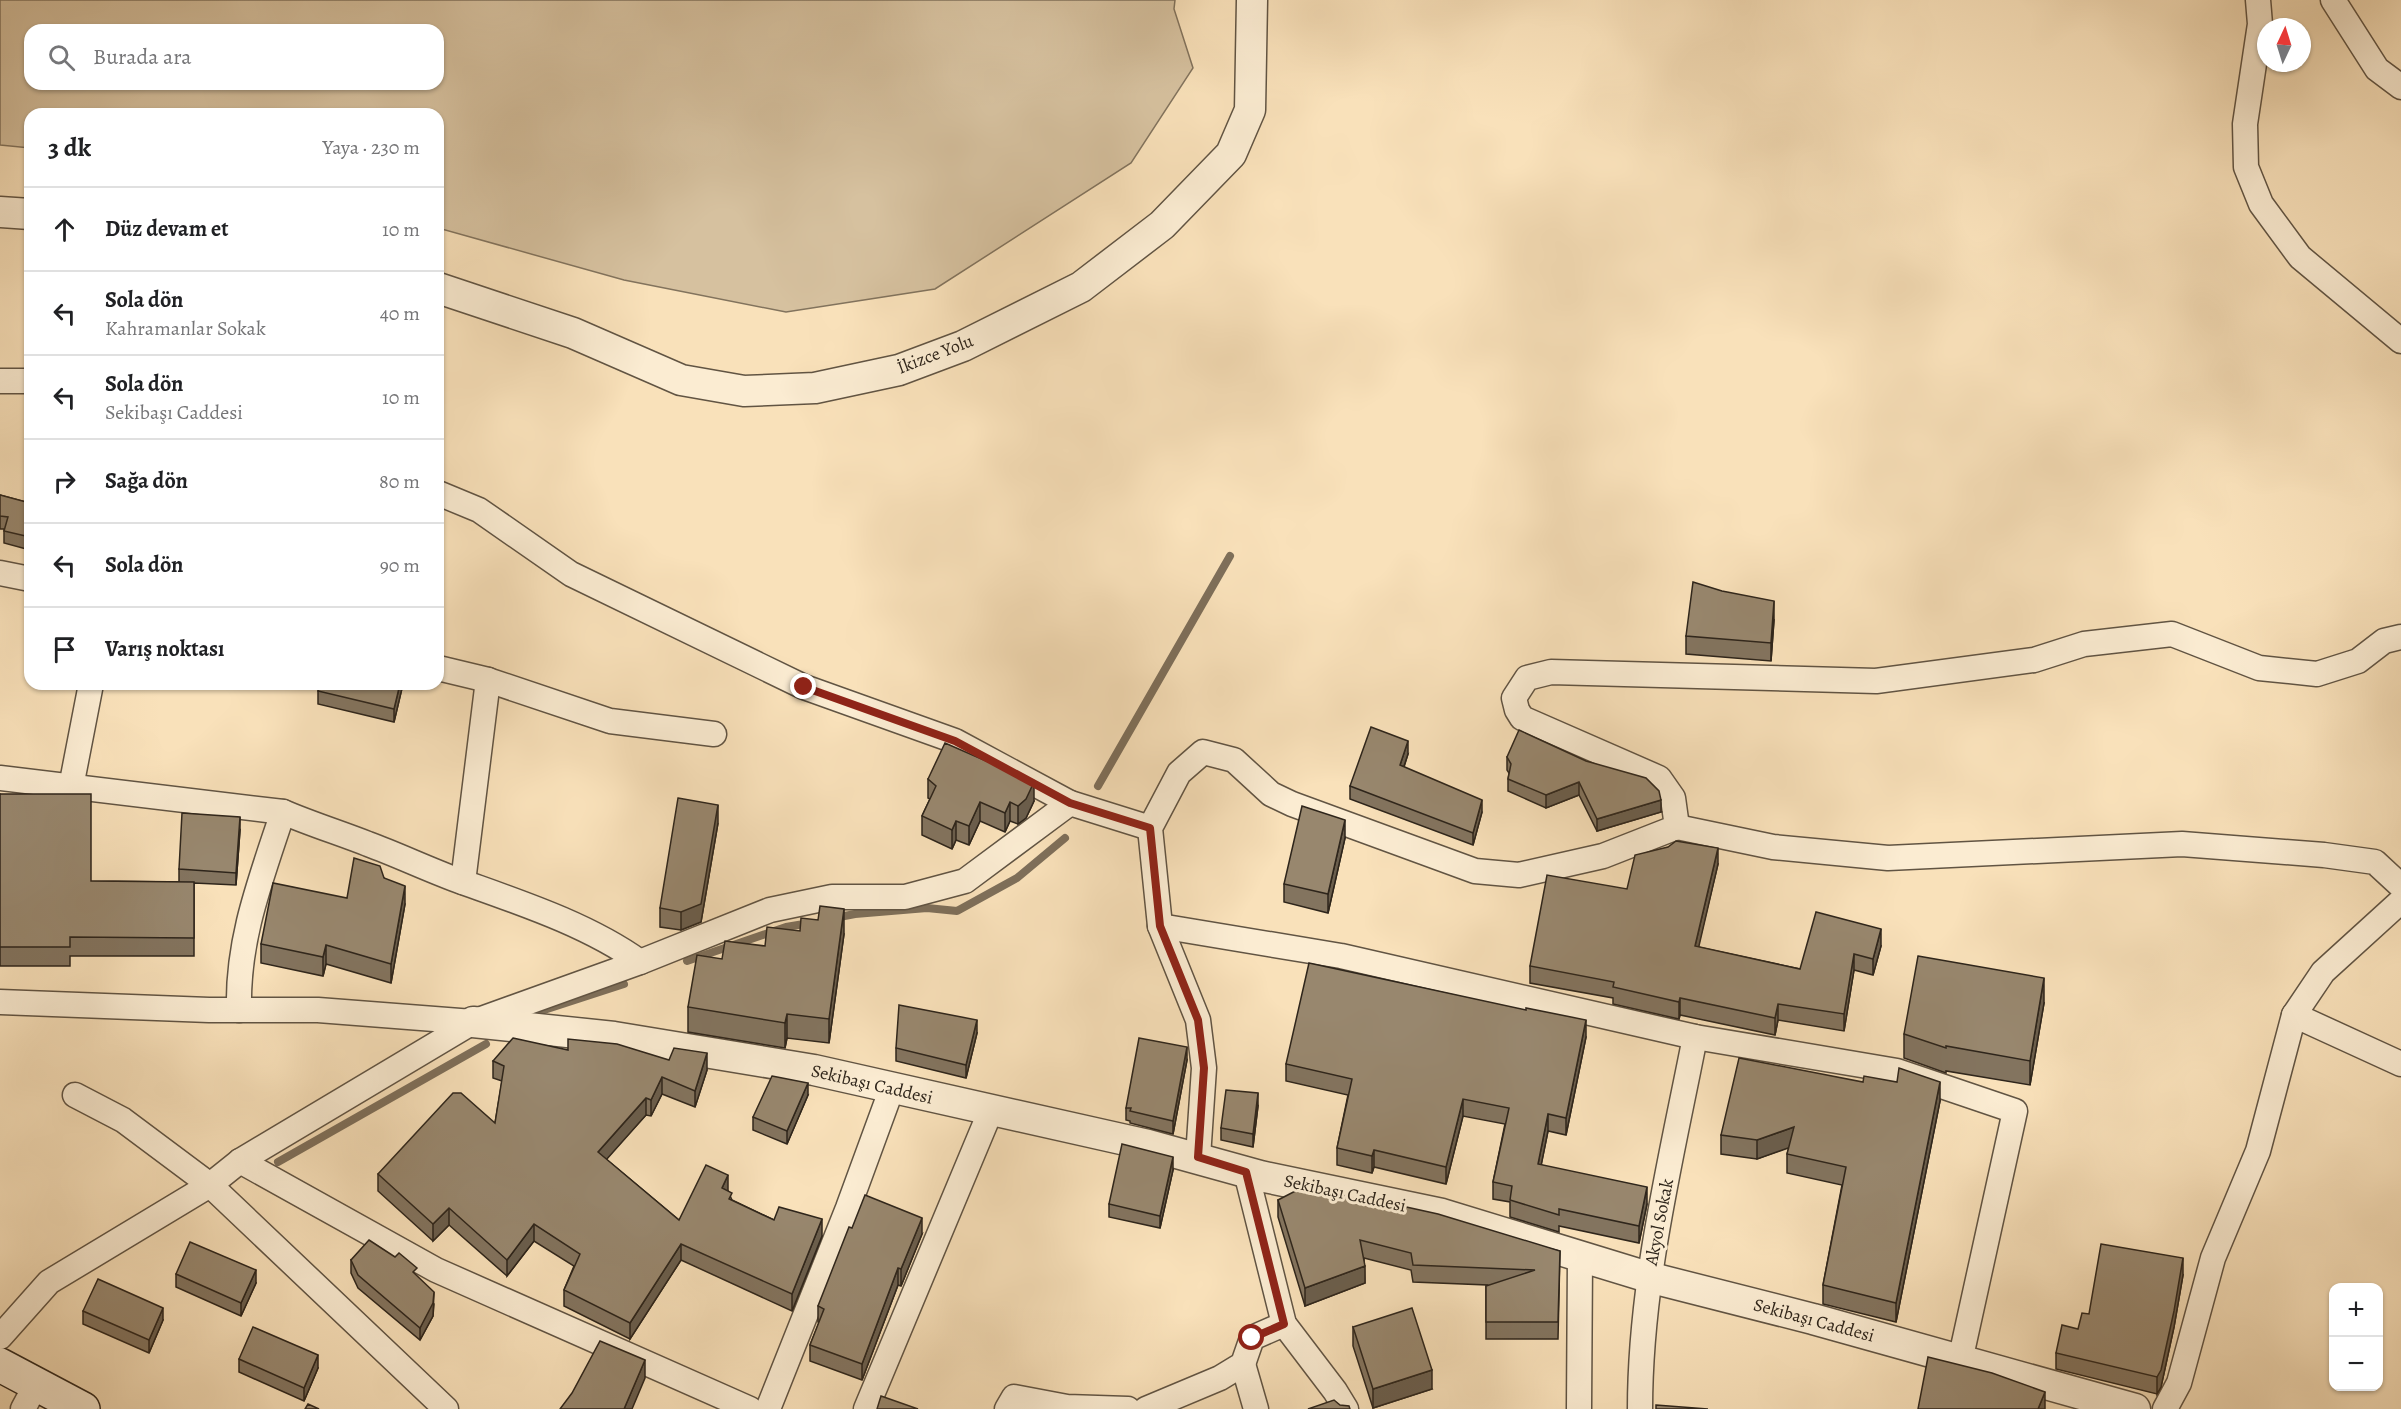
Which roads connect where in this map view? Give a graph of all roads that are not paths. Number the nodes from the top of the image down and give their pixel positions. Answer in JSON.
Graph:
{"nodes":[{"id":1,"x":1252,"y":0,"type":"edge"},
{"id":2,"x":2258,"y":0,"type":"edge"},
{"id":3,"x":2333,"y":0,"type":"edge"},
{"id":4,"x":2401,"y":87,"type":"edge"},
{"id":5,"x":0,"y":212,"type":"edge"},
{"id":6,"x":24,"y":214,"type":"edge"},
{"id":7,"x":444,"y":290,"type":"edge"},
{"id":8,"x":2401,"y":341,"type":"edge"},
{"id":9,"x":0,"y":381,"type":"edge"},
{"id":10,"x":24,"y":381,"type":"edge"},
{"id":11,"x":444,"y":495,"type":"edge"},
{"id":12,"x":0,"y":573,"type":"edge"},
{"id":13,"x":24,"y":578,"type":"edge"},
{"id":14,"x":2401,"y":637,"type":"edge"},
{"id":15,"x":444,"y":669,"type":"edge"},
{"id":16,"x":488,"y":680,"type":"junction"},
{"id":17,"x":90,"y":690,"type":"edge"},
{"id":18,"x":714,"y":734,"type":"dead end"},
{"id":19,"x":0,"y":778,"type":"edge"},
{"id":20,"x":71,"y":787,"type":"junction"},
{"id":21,"x":1070,"y":803,"type":"junction"},
{"id":22,"x":283,"y":812,"type":"junction"},
{"id":23,"x":1677,"y":827,"type":"junction"},
{"id":24,"x":1150,"y":828,"type":"junction"},
{"id":25,"x":463,"y":882,"type":"junction"},
{"id":26,"x":2401,"y":886,"type":"edge"},
{"id":27,"x":2401,"y":901,"type":"edge"},
{"id":28,"x":1160,"y":926,"type":"junction"},
{"id":29,"x":640,"y":962,"type":"junction"},
{"id":30,"x":0,"y":1002,"type":"edge"},
{"id":31,"x":239,"y":1010,"type":"junction"},
{"id":32,"x":2294,"y":1015,"type":"junction"},
{"id":33,"x":473,"y":1022,"type":"junction"},
{"id":34,"x":1695,"y":1037,"type":"junction"},
{"id":35,"x":2401,"y":1064,"type":"edge"},
{"id":36,"x":892,"y":1088,"type":"junction"},
{"id":37,"x":75,"y":1095,"type":"dead end"},
{"id":38,"x":991,"y":1110,"type":"junction"},
{"id":39,"x":1198,"y":1157,"type":"junction"},
{"id":40,"x":240,"y":1161,"type":"junction"},
{"id":41,"x":1246,"y":1172,"type":"junction"},
{"id":42,"x":210,"y":1185,"type":"junction"},
{"id":43,"x":1580,"y":1257,"type":"junction"},
{"id":44,"x":1648,"y":1277,"type":"junction"},
{"id":45,"x":1284,"y":1324,"type":"junction"},
{"id":46,"x":0,"y":1337,"type":"edge"},
{"id":47,"x":1960,"y":1361,"type":"junction"},
{"id":48,"x":1243,"y":1364,"type":"junction"},
{"id":49,"x":0,"y":1365,"type":"edge"},
{"id":50,"x":30,"y":1396,"type":"edge"},
{"id":51,"x":83,"y":1409,"type":"edge"},
{"id":52,"x":446,"y":1409,"type":"edge"},
{"id":53,"x":750,"y":1409,"type":"edge"},
{"id":54,"x":768,"y":1409,"type":"edge"},
{"id":55,"x":866,"y":1409,"type":"edge"},
{"id":56,"x":1007,"y":1409,"type":"edge"},
{"id":57,"x":1128,"y":1409,"type":"edge"},
{"id":58,"x":1146,"y":1409,"type":"edge"},
{"id":59,"x":1256,"y":1409,"type":"edge"},
{"id":60,"x":1346,"y":1409,"type":"edge"},
{"id":61,"x":1579,"y":1409,"type":"edge"},
{"id":62,"x":1640,"y":1409,"type":"edge"},
{"id":63,"x":2135,"y":1409,"type":"edge"},
{"id":64,"x":2165,"y":1409,"type":"edge"}],
"edges":[{"from":1,"to":7,"type":"street","name":"İkizce Yolu"},
{"from":2,"to":8,"type":"street"},
{"from":3,"to":4,"type":"street"},
{"from":5,"to":6,"type":"street"},
{"from":9,"to":10,"type":"street"},
{"from":11,"to":21,"type":"street"},
{"from":12,"to":13,"type":"street"},
{"from":14,"to":23,"type":"street"},
{"from":15,"to":16,"type":"street"},
{"from":16,"to":18,"type":"street"},
{"from":16,"to":25,"type":"street"},
{"from":17,"to":20,"type":"street"},
{"from":19,"to":20,"type":"street"},
{"from":20,"to":22,"type":"street"},
{"from":21,"to":24,"type":"street"},
{"from":21,"to":29,"type":"street"},
{"from":22,"to":25,"type":"street"},
{"from":22,"to":31,"type":"street"},
{"from":23,"to":24,"type":"street"},
{"from":23,"to":26,"type":"street"},
{"from":24,"to":28,"type":"street"},
{"from":25,"to":29,"type":"street"},
{"from":27,"to":32,"type":"street"},
{"from":28,"to":34,"type":"street"},
{"from":28,"to":39,"type":"street"},
{"from":29,"to":33,"type":"street"},
{"from":30,"to":31,"type":"street"},
{"from":31,"to":33,"type":"street"},
{"from":32,"to":35,"type":"street"},
{"from":32,"to":64,"type":"street"},
{"from":33,"to":36,"type":"street","name":"Sekibaşı Caddesi"},
{"from":33,"to":40,"type":"street"},
{"from":34,"to":44,"type":"street","name":"Akyol Sokak"},
{"from":34,"to":47,"type":"street"},
{"from":36,"to":38,"type":"street","name":"Sekibaşı Caddesi"},
{"from":36,"to":54,"type":"street"},
{"from":37,"to":42,"type":"street"},
{"from":38,"to":39,"type":"street","name":"Sekibaşı Caddesi"},
{"from":38,"to":55,"type":"street"},
{"from":39,"to":41,"type":"street","name":"Sekibaşı Caddesi"},
{"from":40,"to":42,"type":"street"},
{"from":40,"to":53,"type":"street"},
{"from":41,"to":43,"type":"street","name":"Sekibaşı Caddesi"},
{"from":41,"to":45,"type":"street"},
{"from":42,"to":46,"type":"street"},
{"from":42,"to":52,"type":"street"},
{"from":43,"to":44,"type":"street","name":"Sekibaşı Caddesi"},
{"from":43,"to":61,"type":"street"},
{"from":44,"to":47,"type":"street","name":"Sekibaşı Caddesi"},
{"from":44,"to":62,"type":"street","name":"Akyol Sokak"},
{"from":45,"to":48,"type":"street"},
{"from":45,"to":60,"type":"street"},
{"from":47,"to":63,"type":"street","name":"Sekibaşı Caddesi"},
{"from":48,"to":58,"type":"street"},
{"from":48,"to":59,"type":"street"},
{"from":49,"to":50,"type":"main road"},
{"from":50,"to":51,"type":"main road"},
{"from":56,"to":57,"type":"street"}]}
